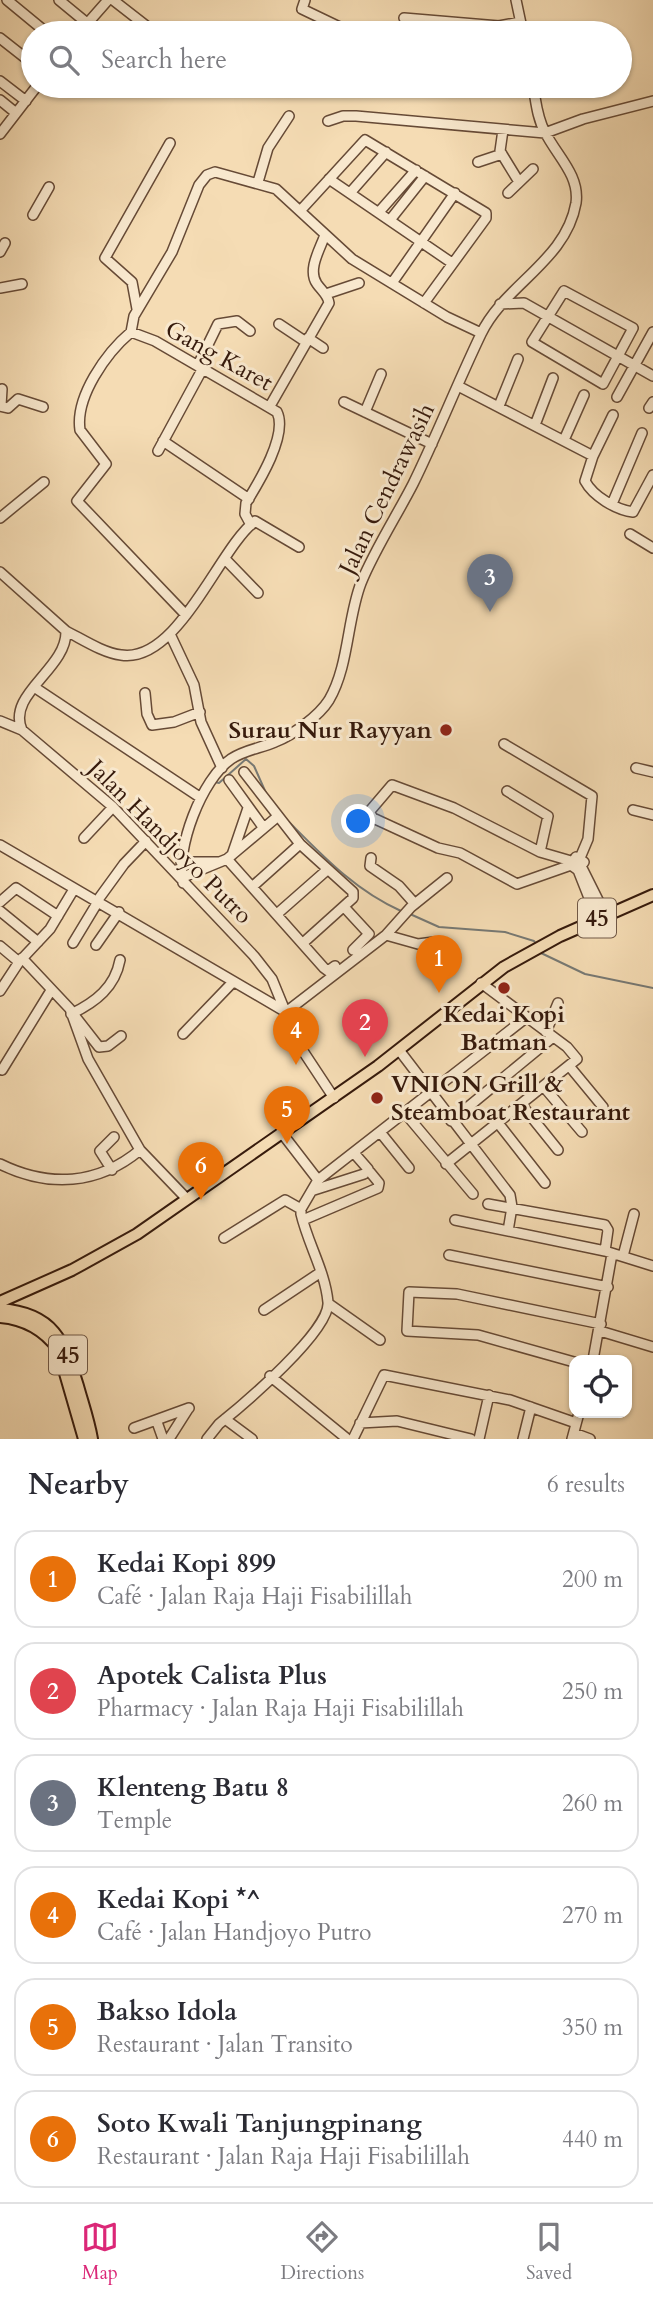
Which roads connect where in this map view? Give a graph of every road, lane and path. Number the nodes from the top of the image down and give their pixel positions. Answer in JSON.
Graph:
{"nodes":[{"id":1,"x":7,"y":0,"type":"edge"},
{"id":2,"x":59,"y":0,"type":"edge"},
{"id":3,"x":108,"y":0,"type":"edge"},
{"id":4,"x":113,"y":0,"type":"edge"},
{"id":5,"x":304,"y":0,"type":"edge"},
{"id":6,"x":516,"y":0,"type":"edge"},
{"id":7,"x":404,"y":19,"type":"dead end"},
{"id":8,"x":32,"y":21,"type":"edge"},
{"id":9,"x":85,"y":21,"type":"edge"},
{"id":10,"x":89,"y":21,"type":"edge"},
{"id":11,"x":140,"y":21,"type":"edge"},
{"id":12,"x":327,"y":21,"type":"edge"},
{"id":13,"x":431,"y":21,"type":"edge"},
{"id":14,"x":520,"y":21,"type":"edge"},
{"id":15,"x":0,"y":38,"type":"edge"},
{"id":16,"x":21,"y":55,"type":"edge"},
{"id":17,"x":0,"y":81,"type":"edge"},
{"id":18,"x":21,"y":97,"type":"edge"},
{"id":19,"x":22,"y":98,"type":"edge"},
{"id":20,"x":28,"y":98,"type":"edge"},
{"id":21,"x":536,"y":98,"type":"edge"},
{"id":22,"x":0,"y":100,"type":"edge"},
{"id":23,"x":26,"y":101,"type":"junction"},
{"id":24,"x":653,"y":101,"type":"edge"},
{"id":25,"x":16,"y":113,"type":"junction"},
{"id":26,"x":289,"y":116,"type":"dead end"},
{"id":27,"x":328,"y":121,"type":"dead end"},
{"id":28,"x":503,"y":130,"type":"junction"},
{"id":29,"x":545,"y":133,"type":"junction"},
{"id":30,"x":0,"y":134,"type":"edge"},
{"id":31,"x":170,"y":143,"type":"dead end"},
{"id":32,"x":386,"y":152,"type":"junction"},
{"id":33,"x":502,"y":154,"type":"junction"},
{"id":34,"x":478,"y":162,"type":"dead end"},
{"id":35,"x":533,"y":169,"type":"dead end"},
{"id":36,"x":416,"y":170,"type":"junction"},
{"id":37,"x":425,"y":176,"type":"junction"},
{"id":38,"x":329,"y":179,"type":"junction"},
{"id":39,"x":258,"y":182,"type":"junction"},
{"id":40,"x":519,"y":182,"type":"junction"},
{"id":41,"x":49,"y":187,"type":"dead end"},
{"id":42,"x":350,"y":193,"type":"junction"},
{"id":43,"x":455,"y":193,"type":"junction"},
{"id":44,"x":508,"y":193,"type":"dead end"},
{"id":45,"x":300,"y":211,"type":"junction"},
{"id":46,"x":380,"y":212,"type":"junction"},
{"id":47,"x":33,"y":215,"type":"dead end"},
{"id":48,"x":390,"y":220,"type":"junction"},
{"id":49,"x":325,"y":235,"type":"junction"},
{"id":50,"x":421,"y":241,"type":"junction"},
{"id":51,"x":452,"y":263,"type":"junction"},
{"id":52,"x":392,"y":283,"type":"junction"},
{"id":53,"x":22,"y":284,"type":"dead end"},
{"id":54,"x":359,"y":284,"type":"dead end"},
{"id":55,"x":522,"y":284,"type":"junction"},
{"id":56,"x":0,"y":288,"type":"edge"},
{"id":57,"x":326,"y":294,"type":"junction"},
{"id":58,"x":424,"y":303,"type":"junction"},
{"id":59,"x":524,"y":303,"type":"junction"},
{"id":60,"x":500,"y":304,"type":"junction"},
{"id":61,"x":137,"y":311,"type":"junction"},
{"id":62,"x":548,"y":317,"type":"junction"},
{"id":63,"x":279,"y":324,"type":"dead end"},
{"id":64,"x":250,"y":331,"type":"dead end"},
{"id":65,"x":131,"y":332,"type":"junction"},
{"id":66,"x":653,"y":332,"type":"edge"},
{"id":67,"x":481,"y":333,"type":"junction"},
{"id":68,"x":307,"y":340,"type":"junction"},
{"id":69,"x":323,"y":348,"type":"dead end"},
{"id":70,"x":619,"y":356,"type":"junction"},
{"id":71,"x":518,"y":359,"type":"dead end"},
{"id":72,"x":635,"y":365,"type":"junction"},
{"id":73,"x":200,"y":367,"type":"junction"},
{"id":74,"x":382,"y":374,"type":"dead end"},
{"id":75,"x":653,"y":376,"type":"edge"},
{"id":76,"x":553,"y":378,"type":"dead end"},
{"id":77,"x":458,"y":386,"type":"junction"},
{"id":78,"x":2,"y":389,"type":"dead end"},
{"id":79,"x":584,"y":395,"type":"dead end"},
{"id":80,"x":617,"y":397,"type":"dead end"},
{"id":81,"x":344,"y":402,"type":"dead end"},
{"id":82,"x":270,"y":405,"type":"junction"},
{"id":83,"x":1,"y":406,"type":"edge"},
{"id":84,"x":499,"y":406,"type":"junction"},
{"id":85,"x":43,"y":407,"type":"dead end"},
{"id":86,"x":365,"y":412,"type":"junction"},
{"id":87,"x":612,"y":415,"type":"dead end"},
{"id":88,"x":535,"y":425,"type":"junction"},
{"id":89,"x":642,"y":433,"type":"dead end"},
{"id":90,"x":564,"y":440,"type":"junction"},
{"id":91,"x":163,"y":441,"type":"junction"},
{"id":92,"x":432,"y":444,"type":"junction"},
{"id":93,"x":158,"y":451,"type":"dead end"},
{"id":94,"x":593,"y":456,"type":"junction"},
{"id":95,"x":653,"y":475,"type":"edge"},
{"id":96,"x":44,"y":482,"type":"dead end"},
{"id":97,"x":249,"y":499,"type":"junction"},
{"id":98,"x":612,"y":504,"type":"junction"},
{"id":99,"x":0,"y":518,"type":"edge"},
{"id":100,"x":253,"y":523,"type":"junction"},
{"id":101,"x":630,"y":534,"type":"dead end"},
{"id":102,"x":299,"y":547,"type":"dead end"},
{"id":103,"x":653,"y":548,"type":"edge"},
{"id":104,"x":226,"y":560,"type":"junction"},
{"id":105,"x":0,"y":572,"type":"edge"},
{"id":106,"x":258,"y":593,"type":"dead end"},
{"id":107,"x":186,"y":615,"type":"junction"},
{"id":108,"x":66,"y":631,"type":"junction"},
{"id":109,"x":170,"y":634,"type":"junction"},
{"id":110,"x":34,"y":687,"type":"junction"},
{"id":111,"x":145,"y":693,"type":"dead end"},
{"id":112,"x":200,"y":712,"type":"junction"},
{"id":113,"x":0,"y":721,"type":"edge"},
{"id":114,"x":22,"y":730,"type":"junction"},
{"id":115,"x":503,"y":744,"type":"dead end"},
{"id":116,"x":222,"y":768,"type":"junction"},
{"id":117,"x":636,"y":768,"type":"dead end"},
{"id":118,"x":244,"y":772,"type":"dead end"},
{"id":119,"x":653,"y":772,"type":"edge"},
{"id":120,"x":229,"y":780,"type":"dead end"},
{"id":121,"x":507,"y":791,"type":"dead end"},
{"id":122,"x":201,"y":798,"type":"junction"},
{"id":123,"x":113,"y":807,"type":"junction"},
{"id":124,"x":248,"y":808,"type":"junction"},
{"id":125,"x":633,"y":810,"type":"dead end"},
{"id":126,"x":653,"y":815,"type":"edge"},
{"id":127,"x":277,"y":817,"type":"junction"},
{"id":128,"x":263,"y":827,"type":"junction"},
{"id":129,"x":84,"y":838,"type":"dead end"},
{"id":130,"x":146,"y":841,"type":"junction"},
{"id":131,"x":300,"y":844,"type":"junction"},
{"id":132,"x":0,"y":845,"type":"edge"},
{"id":133,"x":540,"y":852,"type":"junction"},
{"id":134,"x":371,"y":858,"type":"dead end"},
{"id":135,"x":226,"y":859,"type":"junction"},
{"id":136,"x":181,"y":862,"type":"junction"},
{"id":137,"x":576,"y":864,"type":"junction"},
{"id":138,"x":327,"y":870,"type":"junction"},
{"id":139,"x":447,"y":878,"type":"dead end"},
{"id":140,"x":182,"y":880,"type":"junction"},
{"id":141,"x":252,"y":887,"type":"junction"},
{"id":142,"x":74,"y":889,"type":"junction"},
{"id":143,"x":653,"y":895,"type":"edge"},
{"id":144,"x":99,"y":899,"type":"junction"},
{"id":145,"x":0,"y":902,"type":"edge"},
{"id":146,"x":415,"y":904,"type":"junction"},
{"id":147,"x":345,"y":908,"type":"junction"},
{"id":148,"x":0,"y":911,"type":"edge"},
{"id":149,"x":119,"y":912,"type":"junction"},
{"id":150,"x":277,"y":914,"type":"junction"},
{"id":151,"x":58,"y":916,"type":"junction"},
{"id":152,"x":601,"y":916,"type":"junction"},
{"id":153,"x":386,"y":934,"type":"junction"},
{"id":154,"x":38,"y":942,"type":"junction"},
{"id":155,"x":434,"y":942,"type":"dead end"},
{"id":156,"x":73,"y":943,"type":"dead end"},
{"id":157,"x":303,"y":943,"type":"junction"},
{"id":158,"x":96,"y":945,"type":"dead end"},
{"id":159,"x":0,"y":946,"type":"edge"},
{"id":160,"x":21,"y":960,"type":"junction"},
{"id":161,"x":120,"y":960,"type":"dead end"},
{"id":162,"x":232,"y":983,"type":"junction"},
{"id":163,"x":481,"y":983,"type":"junction"},
{"id":164,"x":1,"y":988,"type":"edge"},
{"id":165,"x":50,"y":992,"type":"junction"},
{"id":166,"x":558,"y":1003,"type":"dead end"},
{"id":167,"x":286,"y":1012,"type":"junction"},
{"id":168,"x":72,"y":1014,"type":"junction"},
{"id":169,"x":527,"y":1017,"type":"junction"},
{"id":170,"x":183,"y":1034,"type":"dead end"},
{"id":171,"x":549,"y":1034,"type":"junction"},
{"id":172,"x":121,"y":1036,"type":"dead end"},
{"id":173,"x":399,"y":1050,"type":"junction"},
{"id":174,"x":569,"y":1067,"type":"junction"},
{"id":175,"x":2,"y":1070,"type":"dead end"},
{"id":176,"x":544,"y":1087,"type":"junction"},
{"id":177,"x":431,"y":1091,"type":"junction"},
{"id":178,"x":334,"y":1098,"type":"junction"},
{"id":179,"x":521,"y":1104,"type":"junction"},
{"id":180,"x":603,"y":1107,"type":"dead end"},
{"id":181,"x":405,"y":1113,"type":"junction"},
{"id":182,"x":451,"y":1121,"type":"junction"},
{"id":183,"x":498,"y":1123,"type":"junction"},
{"id":184,"x":281,"y":1132,"type":"junction"},
{"id":185,"x":380,"y":1132,"type":"junction"},
{"id":186,"x":582,"y":1132,"type":"dead end"},
{"id":187,"x":114,"y":1137,"type":"dead end"},
{"id":188,"x":471,"y":1145,"type":"junction"},
{"id":189,"x":140,"y":1150,"type":"junction"},
{"id":190,"x":558,"y":1150,"type":"dead end"},
{"id":191,"x":354,"y":1153,"type":"junction"},
{"id":192,"x":0,"y":1164,"type":"edge"},
{"id":193,"x":446,"y":1164,"type":"junction"},
{"id":194,"x":409,"y":1168,"type":"dead end"},
{"id":195,"x":112,"y":1170,"type":"junction"},
{"id":196,"x":367,"y":1172,"type":"junction"},
{"id":197,"x":539,"y":1176,"type":"dead end"},
{"id":198,"x":316,"y":1185,"type":"junction"},
{"id":199,"x":473,"y":1194,"type":"dead end"},
{"id":200,"x":187,"y":1199,"type":"junction"},
{"id":201,"x":488,"y":1204,"type":"dead end"},
{"id":202,"x":512,"y":1207,"type":"junction"},
{"id":203,"x":301,"y":1209,"type":"junction"},
{"id":204,"x":634,"y":1214,"type":"dead end"},
{"id":205,"x":303,"y":1220,"type":"junction"},
{"id":206,"x":455,"y":1220,"type":"dead end"},
{"id":207,"x":508,"y":1230,"type":"junction"},
{"id":208,"x":224,"y":1238,"type":"dead end"},
{"id":209,"x":609,"y":1253,"type":"junction"},
{"id":210,"x":449,"y":1255,"type":"dead end"},
{"id":211,"x":623,"y":1256,"type":"junction"},
{"id":212,"x":653,"y":1265,"type":"edge"},
{"id":213,"x":321,"y":1272,"type":"junction"},
{"id":214,"x":608,"y":1287,"type":"junction"},
{"id":215,"x":19,"y":1295,"type":"junction"},
{"id":216,"x":0,"y":1302,"type":"edge"},
{"id":217,"x":329,"y":1304,"type":"junction"},
{"id":218,"x":0,"y":1309,"type":"edge"},
{"id":219,"x":264,"y":1310,"type":"dead end"},
{"id":220,"x":22,"y":1313,"type":"junction"},
{"id":221,"x":0,"y":1317,"type":"edge"},
{"id":222,"x":600,"y":1328,"type":"junction"},
{"id":223,"x":380,"y":1340,"type":"dead end"},
{"id":224,"x":653,"y":1347,"type":"edge"},
{"id":225,"x":594,"y":1355,"type":"edge"},
{"id":226,"x":569,"y":1361,"type":"edge"},
{"id":227,"x":270,"y":1376,"type":"junction"},
{"id":228,"x":489,"y":1395,"type":"junction"},
{"id":229,"x":531,"y":1407,"type":"junction"},
{"id":230,"x":569,"y":1416,"type":"edge"},
{"id":231,"x":577,"y":1418,"type":"edge"},
{"id":232,"x":225,"y":1419,"type":"junction"},
{"id":233,"x":157,"y":1422,"type":"junction"},
{"id":234,"x":360,"y":1423,"type":"junction"},
{"id":235,"x":134,"y":1428,"type":"dead end"},
{"id":236,"x":573,"y":1436,"type":"edge"},
{"id":237,"x":346,"y":1438,"type":"edge"},
{"id":238,"x":84,"y":1439,"type":"edge"},
{"id":239,"x":92,"y":1439,"type":"edge"},
{"id":240,"x":163,"y":1439,"type":"edge"},
{"id":241,"x":169,"y":1439,"type":"edge"},
{"id":242,"x":207,"y":1439,"type":"edge"},
{"id":243,"x":252,"y":1439,"type":"edge"},
{"id":244,"x":353,"y":1439,"type":"edge"},
{"id":245,"x":471,"y":1439,"type":"edge"},
{"id":246,"x":479,"y":1439,"type":"edge"},
{"id":247,"x":523,"y":1439,"type":"edge"},
{"id":248,"x":590,"y":1439,"type":"edge"}],
"edges":[{"from":1,"to":8,"type":"street"},
{"from":2,"to":9,"type":"street"},
{"from":3,"to":10,"type":"street"},
{"from":4,"to":11,"type":"street"},
{"from":5,"to":12,"type":"street"},
{"from":6,"to":14,"type":"street"},
{"from":7,"to":13,"type":"street"},
{"from":15,"to":16,"type":"street"},
{"from":17,"to":18,"type":"street"},
{"from":19,"to":23,"type":"street"},
{"from":20,"to":23,"type":"street"},
{"from":21,"to":29,"type":"street","name":"Jalan Cendrawasih"},
{"from":22,"to":25,"type":"street"},
{"from":23,"to":25,"type":"street"},
{"from":24,"to":29,"type":"street"},
{"from":25,"to":30,"type":"street"},
{"from":26,"to":39,"type":"street"},
{"from":27,"to":28,"type":"street"},
{"from":28,"to":29,"type":"street"},
{"from":28,"to":33,"type":"street"},
{"from":29,"to":55,"type":"street","name":"Jalan Cendrawasih"},
{"from":31,"to":61,"type":"street"},
{"from":32,"to":36,"type":"street"},
{"from":32,"to":38,"type":"street"},
{"from":32,"to":42,"type":"street"},
{"from":33,"to":34,"type":"street"},
{"from":33,"to":40,"type":"street"},
{"from":35,"to":40,"type":"street"},
{"from":36,"to":37,"type":"street"},
{"from":36,"to":46,"type":"street"},
{"from":37,"to":43,"type":"street"},
{"from":37,"to":48,"type":"street"},
{"from":38,"to":42,"type":"street"},
{"from":38,"to":45,"type":"street"},
{"from":39,"to":45,"type":"street"},
{"from":39,"to":61,"type":"street"},
{"from":40,"to":44,"type":"street"},
{"from":41,"to":47,"type":"street"},
{"from":42,"to":46,"type":"street"},
{"from":43,"to":50,"type":"street"},
{"from":43,"to":51,"type":"street"},
{"from":45,"to":49,"type":"street"},
{"from":46,"to":48,"type":"street"},
{"from":48,"to":50,"type":"street"},
{"from":49,"to":52,"type":"street"},
{"from":49,"to":57,"type":"street"},
{"from":50,"to":51,"type":"street"},
{"from":50,"to":52,"type":"street"},
{"from":51,"to":58,"type":"street"},
{"from":52,"to":58,"type":"street"},
{"from":53,"to":56,"type":"street"},
{"from":54,"to":57,"type":"street"},
{"from":55,"to":59,"type":"street"},
{"from":55,"to":60,"type":"street","name":"Jalan Cendrawasih"},
{"from":57,"to":68,"type":"street"},
{"from":58,"to":67,"type":"street"},
{"from":59,"to":60,"type":"street"},
{"from":59,"to":62,"type":"street"},
{"from":60,"to":67,"type":"street","name":"Jalan Cendrawasih"},
{"from":61,"to":65,"type":"street"},
{"from":62,"to":70,"type":"street"},
{"from":62,"to":70,"type":"street"},
{"from":62,"to":70,"type":"street"},
{"from":63,"to":68,"type":"street"},
{"from":64,"to":73,"type":"street"},
{"from":65,"to":73,"type":"street","name":"Gang Karet"},
{"from":65,"to":107,"type":"street","name":"Gang Karet"},
{"from":66,"to":72,"type":"street"},
{"from":67,"to":77,"type":"street","name":"Jalan Cendrawasih"},
{"from":68,"to":69,"type":"street"},
{"from":68,"to":82,"type":"street"},
{"from":70,"to":72,"type":"street"},
{"from":71,"to":84,"type":"street"},
{"from":72,"to":75,"type":"street"},
{"from":72,"to":80,"type":"street"},
{"from":73,"to":82,"type":"street","name":"Gang Karet"},
{"from":73,"to":91,"type":"street"},
{"from":74,"to":86,"type":"street"},
{"from":76,"to":88,"type":"street"},
{"from":77,"to":84,"type":"street"},
{"from":77,"to":92,"type":"street","name":"Jalan Cendrawasih"},
{"from":78,"to":83,"type":"street"},
{"from":79,"to":90,"type":"street"},
{"from":81,"to":86,"type":"street"},
{"from":82,"to":97,"type":"street","name":"Gang Karet"},
{"from":83,"to":85,"type":"street"},
{"from":84,"to":88,"type":"street"},
{"from":86,"to":92,"type":"street"},
{"from":87,"to":94,"type":"street"},
{"from":88,"to":90,"type":"street"},
{"from":89,"to":98,"type":"street"},
{"from":90,"to":94,"type":"street"},
{"from":91,"to":93,"type":"street"},
{"from":91,"to":97,"type":"street"},
{"from":92,"to":116,"type":"street","name":"Jalan Cendrawasih"},
{"from":94,"to":98,"type":"street"},
{"from":95,"to":98,"type":"street"},
{"from":96,"to":99,"type":"street"},
{"from":97,"to":100,"type":"street"},
{"from":100,"to":102,"type":"street"},
{"from":100,"to":104,"type":"street"},
{"from":101,"to":103,"type":"street"},
{"from":104,"to":106,"type":"street"},
{"from":104,"to":107,"type":"street"},
{"from":105,"to":108,"type":"street"},
{"from":107,"to":109,"type":"street"},
{"from":108,"to":109,"type":"street"},
{"from":108,"to":110,"type":"street"},
{"from":109,"to":112,"type":"street"},
{"from":110,"to":114,"type":"street"},
{"from":110,"to":122,"type":"street"},
{"from":111,"to":112,"type":"street"},
{"from":112,"to":116,"type":"street"},
{"from":113,"to":114,"type":"street","name":"Jalan Handjoyo Putro"},
{"from":114,"to":123,"type":"street","name":"Jalan Handjoyo Putro"},
{"from":115,"to":137,"type":"street"},
{"from":116,"to":122,"type":"street","name":"Jalan Cendrawasih"},
{"from":117,"to":119,"type":"street"},
{"from":118,"to":127,"type":"street"},
{"from":120,"to":124,"type":"street"},
{"from":121,"to":133,"type":"street"},
{"from":122,"to":136,"type":"street","name":"Jalan Cendrawasih"},
{"from":123,"to":129,"type":"street"},
{"from":123,"to":130,"type":"street","name":"Jalan Handjoyo Putro"},
{"from":124,"to":128,"type":"street"},
{"from":124,"to":135,"type":"street"},
{"from":125,"to":126,"type":"street"},
{"from":127,"to":128,"type":"street"},
{"from":127,"to":131,"type":"street"},
{"from":128,"to":135,"type":"street"},
{"from":130,"to":140,"type":"street","name":"Jalan Handjoyo Putro"},
{"from":130,"to":144,"type":"street"},
{"from":131,"to":138,"type":"street"},
{"from":131,"to":141,"type":"street"},
{"from":132,"to":142,"type":"street"},
{"from":133,"to":137,"type":"street"},
{"from":133,"to":137,"type":"street"},
{"from":134,"to":146,"type":"street"},
{"from":135,"to":136,"type":"street"},
{"from":135,"to":140,"type":"street"},
{"from":135,"to":141,"type":"street"},
{"from":136,"to":140,"type":"street","name":"Jalan Cendrawasih"},
{"from":137,"to":152,"type":"street"},
{"from":138,"to":147,"type":"street"},
{"from":138,"to":150,"type":"street"},
{"from":139,"to":146,"type":"street"},
{"from":140,"to":167,"type":"street","name":"Jalan Handjoyo Putro"},
{"from":141,"to":150,"type":"street"},
{"from":142,"to":144,"type":"street"},
{"from":142,"to":151,"type":"street"},
{"from":143,"to":152,"type":"main road","number":"45"},
{"from":144,"to":149,"type":"street"},
{"from":144,"to":156,"type":"street"},
{"from":145,"to":151,"type":"street"},
{"from":146,"to":153,"type":"street"},
{"from":147,"to":157,"type":"street"},
{"from":147,"to":157,"type":"street"},
{"from":148,"to":154,"type":"street"},
{"from":149,"to":158,"type":"street"},
{"from":149,"to":162,"type":"street"},
{"from":150,"to":157,"type":"street"},
{"from":151,"to":154,"type":"street"},
{"from":152,"to":163,"type":"main road","number":"45"},
{"from":153,"to":155,"type":"street"},
{"from":153,"to":167,"type":"street"},
{"from":154,"to":160,"type":"street"},
{"from":159,"to":160,"type":"street"},
{"from":160,"to":164,"type":"street"},
{"from":160,"to":165,"type":"street"},
{"from":161,"to":168,"type":"street"},
{"from":162,"to":167,"type":"street"},
{"from":162,"to":170,"type":"street"},
{"from":163,"to":169,"type":"street"},
{"from":163,"to":173,"type":"main road","number":"45"},
{"from":165,"to":168,"type":"street"},
{"from":165,"to":175,"type":"street"},
{"from":166,"to":171,"type":"street"},
{"from":167,"to":178,"type":"street","name":"Jalan Handjoyo Putro"},
{"from":168,"to":172,"type":"street"},
{"from":168,"to":189,"type":"street"},
{"from":169,"to":171,"type":"street"},
{"from":169,"to":177,"type":"street"},
{"from":171,"to":174,"type":"street"},
{"from":171,"to":182,"type":"street"},
{"from":173,"to":177,"type":"street"},
{"from":173,"to":178,"type":"main road","number":"45"},
{"from":174,"to":176,"type":"street"},
{"from":174,"to":180,"type":"street"},
{"from":176,"to":179,"type":"street"},
{"from":176,"to":186,"type":"street"},
{"from":177,"to":181,"type":"street"},
{"from":177,"to":182,"type":"street"},
{"from":178,"to":184,"type":"main road","number":"45"},
{"from":179,"to":183,"type":"street"},
{"from":179,"to":190,"type":"street"},
{"from":181,"to":185,"type":"street"},
{"from":181,"to":193,"type":"street"},
{"from":182,"to":188,"type":"street"},
{"from":183,"to":188,"type":"street"},
{"from":183,"to":197,"type":"street"},
{"from":184,"to":198,"type":"street"},
{"from":184,"to":200,"type":"main road","number":"45"},
{"from":185,"to":191,"type":"street"},
{"from":185,"to":194,"type":"street"},
{"from":187,"to":195,"type":"street"},
{"from":188,"to":193,"type":"street"},
{"from":188,"to":202,"type":"street"},
{"from":189,"to":195,"type":"street"},
{"from":189,"to":200,"type":"street"},
{"from":191,"to":196,"type":"street"},
{"from":191,"to":198,"type":"street"},
{"from":192,"to":195,"type":"street"},
{"from":193,"to":199,"type":"street"},
{"from":196,"to":198,"type":"street"},
{"from":196,"to":205,"type":"street"},
{"from":198,"to":203,"type":"street"},
{"from":200,"to":215,"type":"main road","number":"45"},
{"from":201,"to":202,"type":"street"},
{"from":202,"to":207,"type":"street"},
{"from":202,"to":209,"type":"street"},
{"from":203,"to":205,"type":"street"},
{"from":203,"to":208,"type":"street"},
{"from":204,"to":211,"type":"street"},
{"from":205,"to":213,"type":"street"},
{"from":206,"to":207,"type":"street"},
{"from":207,"to":209,"type":"street"},
{"from":209,"to":211,"type":"street"},
{"from":209,"to":214,"type":"street"},
{"from":210,"to":214,"type":"street"},
{"from":211,"to":212,"type":"street"},
{"from":213,"to":217,"type":"street"},
{"from":213,"to":219,"type":"street"},
{"from":214,"to":222,"type":"street"},
{"from":215,"to":216,"type":"main road","number":"45"},
{"from":215,"to":220,"type":"main road"},
{"from":217,"to":223,"type":"street"},
{"from":217,"to":227,"type":"street"},
{"from":218,"to":220,"type":"main road","number":"45"},
{"from":220,"to":239,"type":"main road","number":"45"},
{"from":221,"to":238,"type":"main road","number":"45"},
{"from":222,"to":224,"type":"street"},
{"from":222,"to":225,"type":"street"},
{"from":222,"to":226,"type":"street"},
{"from":227,"to":232,"type":"street"},
{"from":227,"to":237,"type":"street"},
{"from":228,"to":229,"type":"street"},
{"from":228,"to":234,"type":"street"},
{"from":228,"to":246,"type":"street"},
{"from":229,"to":230,"type":"street"},
{"from":229,"to":247,"type":"street"},
{"from":231,"to":236,"type":"street"},
{"from":232,"to":242,"type":"street"},
{"from":232,"to":243,"type":"street"},
{"from":233,"to":235,"type":"street"},
{"from":233,"to":240,"type":"street"},
{"from":233,"to":241,"type":"street"},
{"from":234,"to":244,"type":"street"},
{"from":234,"to":245,"type":"street"},
{"from":236,"to":248,"type":"street"}]}
